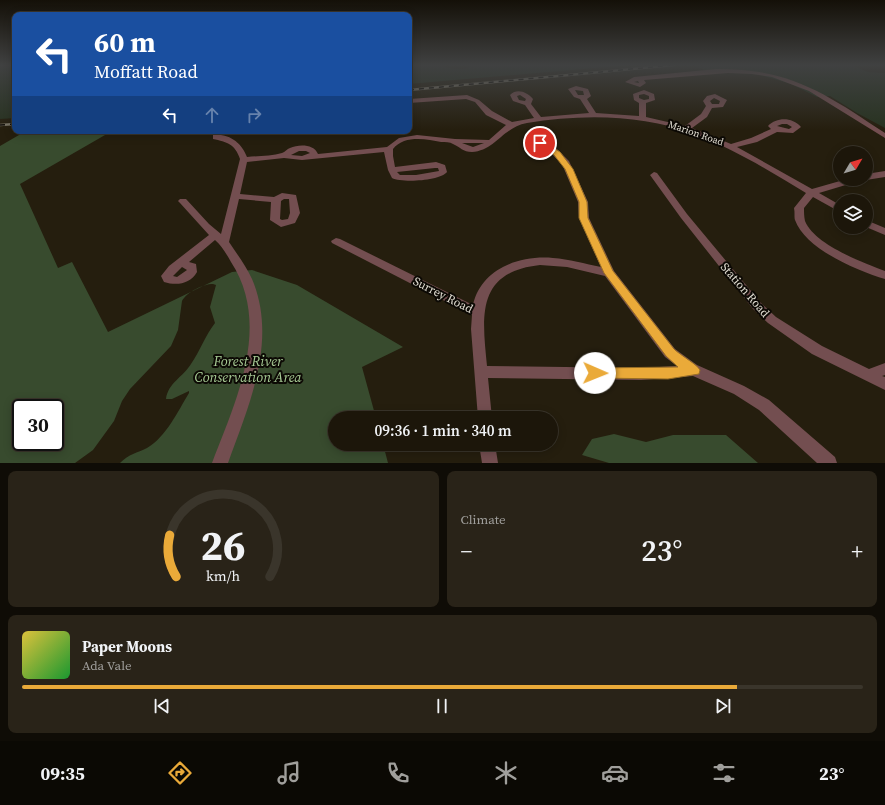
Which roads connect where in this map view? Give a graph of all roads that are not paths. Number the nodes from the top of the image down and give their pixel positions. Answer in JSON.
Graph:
{"nodes":[{"id":1,"x":805,"y":87,"type":"edge"},
{"id":2,"x":583,"y":98,"type":"dead end"},
{"id":3,"x":412,"y":101,"type":"edge"},
{"id":4,"x":643,"y":102,"type":"dead end"},
{"id":5,"x":527,"y":104,"type":"dead end"},
{"id":6,"x":710,"y":106,"type":"dead end"},
{"id":7,"x":593,"y":114,"type":"junction"},
{"id":8,"x":642,"y":118,"type":"junction"},
{"id":9,"x":540,"y":120,"type":"junction"},
{"id":10,"x":511,"y":125,"type":"junction"},
{"id":11,"x":688,"y":128,"type":"junction"},
{"id":12,"x":776,"y":130,"type":"dead end"},
{"id":13,"x":885,"y":136,"type":"edge"},
{"id":14,"x":216,"y":137,"type":"dead end"},
{"id":15,"x":531,"y":139,"type":"dead end"},
{"id":16,"x":731,"y":146,"type":"junction"},
{"id":17,"x":389,"y":149,"type":"junction"},
{"id":18,"x":243,"y":160,"type":"junction"},
{"id":19,"x":392,"y":170,"type":"junction"},
{"id":20,"x":885,"y":174,"type":"edge"},
{"id":21,"x":654,"y":175,"type":"dead end"},
{"id":22,"x":873,"y":176,"type":"edge"},
{"id":23,"x":833,"y":186,"type":"edge"},
{"id":24,"x":812,"y":192,"type":"junction"},
{"id":25,"x":236,"y":196,"type":"junction"},
{"id":26,"x":182,"y":200,"type":"dead end"},
{"id":27,"x":276,"y":200,"type":"dead end"},
{"id":28,"x":833,"y":205,"type":"edge"},
{"id":29,"x":873,"y":226,"type":"edge"},
{"id":30,"x":885,"y":232,"type":"edge"},
{"id":31,"x":220,"y":239,"type":"junction"},
{"id":32,"x":336,"y":241,"type":"dead end"},
{"id":33,"x":182,"y":263,"type":"dead end"},
{"id":34,"x":609,"y":273,"type":"junction"},
{"id":35,"x":885,"y":275,"type":"edge"},
{"id":36,"x":478,"y":313,"type":"junction"},
{"id":37,"x":885,"y":369,"type":"edge"},
{"id":38,"x":694,"y":370,"type":"junction"},
{"id":39,"x":480,"y":372,"type":"junction"},
{"id":40,"x":869,"y":375,"type":"junction"},
{"id":41,"x":885,"y":384,"type":"edge"},
{"id":42,"x":484,"y":411,"type":"edge"},
{"id":43,"x":488,"y":451,"type":"edge"},
{"id":44,"x":220,"y":463,"type":"edge"},
{"id":45,"x":490,"y":463,"type":"edge"},
{"id":46,"x":829,"y":463,"type":"edge"}],
"edges":[{"from":1,"to":13,"type":"street"},
{"from":2,"to":7,"type":"street"},
{"from":3,"to":10,"type":"street"},
{"from":4,"to":8,"type":"street"},
{"from":5,"to":9,"type":"street"},
{"from":6,"to":11,"type":"street"},
{"from":7,"to":8,"type":"street","name":"Marion Road"},
{"from":7,"to":9,"type":"street","name":"Marion Road"},
{"from":8,"to":11,"type":"street","name":"Marion Road"},
{"from":9,"to":10,"type":"street","name":"Marion Road"},
{"from":10,"to":17,"type":"street"},
{"from":11,"to":16,"type":"street","name":"Marion Road"},
{"from":12,"to":16,"type":"street"},
{"from":14,"to":18,"type":"street"},
{"from":15,"to":34,"type":"street"},
{"from":16,"to":24,"type":"street","name":"Marion Road"},
{"from":17,"to":18,"type":"street"},
{"from":17,"to":19,"type":"street"},
{"from":18,"to":25,"type":"street"},
{"from":19,"to":19,"type":"street"},
{"from":20,"to":22,"type":"street"},
{"from":21,"to":40,"type":"street","name":"Station Road"},
{"from":23,"to":24,"type":"street"},
{"from":24,"to":28,"type":"street","name":"Marion Road"},
{"from":24,"to":35,"type":"street"},
{"from":25,"to":27,"type":"street"},
{"from":25,"to":31,"type":"street"},
{"from":26,"to":31,"type":"street"},
{"from":29,"to":30,"type":"street"},
{"from":31,"to":33,"type":"street"},
{"from":31,"to":44,"type":"street"},
{"from":32,"to":36,"type":"street","name":"Surrey Road"},
{"from":34,"to":36,"type":"street"},
{"from":34,"to":38,"type":"street"},
{"from":36,"to":39,"type":"street","name":"Surrey Road"},
{"from":37,"to":40,"type":"street"},
{"from":38,"to":39,"type":"street"},
{"from":38,"to":46,"type":"street"},
{"from":39,"to":42,"type":"street","name":"Surrey Road"},
{"from":40,"to":41,"type":"street","name":"Station Road"},
{"from":43,"to":45,"type":"street"}]}
